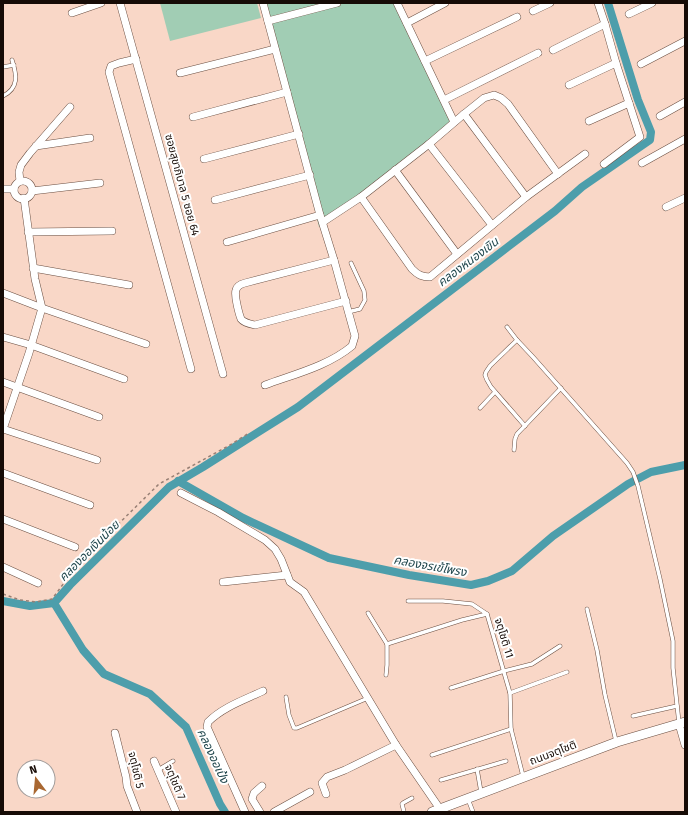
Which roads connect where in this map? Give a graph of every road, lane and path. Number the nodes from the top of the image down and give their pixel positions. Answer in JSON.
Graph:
{"nodes":[{"id":1,"x":101,"y":3,"type":"edge"},
{"id":2,"x":120,"y":3,"type":"edge"},
{"id":3,"x":263,"y":3,"type":"edge"},
{"id":4,"x":337,"y":3,"type":"edge"},
{"id":5,"x":397,"y":3,"type":"edge"},
{"id":6,"x":445,"y":3,"type":"edge"},
{"id":7,"x":550,"y":3,"type":"edge"},
{"id":8,"x":598,"y":3,"type":"edge"},
{"id":9,"x":652,"y":3,"type":"edge"},
{"id":10,"x":533,"y":11,"type":"dead end"},
{"id":11,"x":72,"y":13,"type":"dead end"},
{"id":12,"x":629,"y":14,"type":"dead end"},
{"id":13,"x":517,"y":17,"type":"dead end"},
{"id":14,"x":268,"y":21,"type":"junction"},
{"id":15,"x":407,"y":23,"type":"junction"},
{"id":16,"x":605,"y":24,"type":"junction"},
{"id":17,"x":685,"y":41,"type":"edge"},
{"id":18,"x":275,"y":49,"type":"junction"},
{"id":19,"x":553,"y":50,"type":"dead end"},
{"id":20,"x":538,"y":53,"type":"dead end"},
{"id":21,"x":136,"y":59,"type":"junction"},
{"id":22,"x":12,"y":60,"type":"dead end"},
{"id":23,"x":425,"y":61,"type":"junction"},
{"id":24,"x":616,"y":63,"type":"junction"},
{"id":25,"x":641,"y":64,"type":"dead end"},
{"id":26,"x":14,"y":65,"type":"junction"},
{"id":27,"x":3,"y":68,"type":"edge"},
{"id":28,"x":180,"y":73,"type":"dead end"},
{"id":29,"x":569,"y":86,"type":"dead end"},
{"id":30,"x":287,"y":92,"type":"junction"},
{"id":31,"x":3,"y":96,"type":"edge"},
{"id":32,"x":444,"y":100,"type":"junction"},
{"id":33,"x":685,"y":102,"type":"edge"},
{"id":34,"x":629,"y":103,"type":"junction"},
{"id":35,"x":70,"y":108,"type":"dead end"},
{"id":36,"x":464,"y":114,"type":"junction"},
{"id":37,"x":660,"y":116,"type":"dead end"},
{"id":38,"x":193,"y":117,"type":"dead end"},
{"id":39,"x":589,"y":121,"type":"dead end"},
{"id":40,"x":454,"y":122,"type":"junction"},
{"id":41,"x":299,"y":134,"type":"junction"},
{"id":42,"x":90,"y":138,"type":"dead end"},
{"id":43,"x":685,"y":139,"type":"edge"},
{"id":44,"x":428,"y":144,"type":"junction"},
{"id":45,"x":36,"y":146,"type":"junction"},
{"id":46,"x":585,"y":154,"type":"dead end"},
{"id":47,"x":204,"y":159,"type":"dead end"},
{"id":48,"x":642,"y":163,"type":"dead end"},
{"id":49,"x":604,"y":164,"type":"dead end"},
{"id":50,"x":395,"y":170,"type":"junction"},
{"id":51,"x":558,"y":174,"type":"junction"},
{"id":52,"x":310,"y":175,"type":"junction"},
{"id":53,"x":20,"y":182,"type":"junction"},
{"id":54,"x":100,"y":183,"type":"dead end"},
{"id":55,"x":3,"y":189,"type":"edge"},
{"id":56,"x":14,"y":189,"type":"junction"},
{"id":57,"x":32,"y":191,"type":"junction"},
{"id":58,"x":361,"y":197,"type":"junction"},
{"id":59,"x":526,"y":197,"type":"junction"},
{"id":60,"x":24,"y":198,"type":"junction"},
{"id":61,"x":685,"y":198,"type":"edge"},
{"id":62,"x":214,"y":200,"type":"dead end"},
{"id":63,"x":666,"y":207,"type":"dead end"},
{"id":64,"x":321,"y":219,"type":"junction"},
{"id":65,"x":492,"y":225,"type":"junction"},
{"id":66,"x":112,"y":231,"type":"dead end"},
{"id":67,"x":28,"y":232,"type":"junction"},
{"id":68,"x":227,"y":242,"type":"dead end"},
{"id":69,"x":457,"y":254,"type":"junction"},
{"id":70,"x":334,"y":260,"type":"junction"},
{"id":71,"x":351,"y":263,"type":"dead end"},
{"id":72,"x":33,"y":268,"type":"junction"},
{"id":73,"x":129,"y":285,"type":"dead end"},
{"id":74,"x":3,"y":293,"type":"edge"},
{"id":75,"x":346,"y":301,"type":"junction"},
{"id":76,"x":42,"y":308,"type":"junction"},
{"id":77,"x":348,"y":312,"type":"junction"},
{"id":78,"x":507,"y":327,"type":"dead end"},
{"id":79,"x":3,"y":337,"type":"edge"},
{"id":80,"x":516,"y":340,"type":"junction"},
{"id":81,"x":146,"y":344,"type":"dead end"},
{"id":82,"x":31,"y":345,"type":"junction"},
{"id":83,"x":191,"y":369,"type":"dead end"},
{"id":84,"x":223,"y":374,"type":"dead end"},
{"id":85,"x":124,"y":378,"type":"dead end"},
{"id":86,"x":3,"y":382,"type":"edge"},
{"id":87,"x":265,"y":385,"type":"dead end"},
{"id":88,"x":17,"y":387,"type":"junction"},
{"id":89,"x":561,"y":388,"type":"junction"},
{"id":90,"x":496,"y":392,"type":"junction"},
{"id":91,"x":480,"y":408,"type":"dead end"},
{"id":92,"x":99,"y":417,"type":"dead end"},
{"id":93,"x":525,"y":426,"type":"junction"},
{"id":94,"x":249,"y":433,"type":"dead end"},
{"id":95,"x":514,"y":450,"type":"dead end"},
{"id":96,"x":97,"y":460,"type":"dead end"},
{"id":97,"x":3,"y":473,"type":"edge"},
{"id":98,"x":181,"y":493,"type":"dead end"},
{"id":99,"x":90,"y":505,"type":"dead end"},
{"id":100,"x":3,"y":519,"type":"edge"},
{"id":101,"x":75,"y":548,"type":"dead end"},
{"id":102,"x":3,"y":568,"type":"edge"},
{"id":103,"x":287,"y":575,"type":"junction"},
{"id":104,"x":223,"y":582,"type":"dead end"},
{"id":105,"x":38,"y":583,"type":"dead end"},
{"id":106,"x":3,"y":594,"type":"edge"},
{"id":107,"x":408,"y":601,"type":"dead end"},
{"id":108,"x":587,"y":609,"type":"dead end"},
{"id":109,"x":368,"y":613,"type":"dead end"},
{"id":110,"x":487,"y":614,"type":"junction"},
{"id":111,"x":387,"y":644,"type":"junction"},
{"id":112,"x":560,"y":646,"type":"dead end"},
{"id":113,"x":504,"y":671,"type":"junction"},
{"id":114,"x":567,"y":672,"type":"dead end"},
{"id":115,"x":386,"y":676,"type":"dead end"},
{"id":116,"x":451,"y":688,"type":"dead end"},
{"id":117,"x":263,"y":691,"type":"dead end"},
{"id":118,"x":510,"y":693,"type":"junction"},
{"id":119,"x":286,"y":697,"type":"dead end"},
{"id":120,"x":368,"y":698,"type":"junction"},
{"id":121,"x":677,"y":706,"type":"junction"},
{"id":122,"x":633,"y":716,"type":"dead end"},
{"id":123,"x":682,"y":723,"type":"edge"},
{"id":124,"x":511,"y":729,"type":"junction"},
{"id":125,"x":115,"y":732,"type":"dead end"},
{"id":126,"x":617,"y":742,"type":"junction"},
{"id":127,"x":396,"y":745,"type":"junction"},
{"id":128,"x":685,"y":745,"type":"edge"},
{"id":129,"x":432,"y":755,"type":"dead end"},
{"id":130,"x":506,"y":760,"type":"dead end"},
{"id":131,"x":154,"y":761,"type":"dead end"},
{"id":132,"x":173,"y":761,"type":"dead end"},
{"id":133,"x":477,"y":769,"type":"junction"},
{"id":134,"x":158,"y":770,"type":"junction"},
{"id":135,"x":524,"y":777,"type":"junction"},
{"id":136,"x":441,"y":780,"type":"dead end"},
{"id":137,"x":262,"y":786,"type":"dead end"},
{"id":138,"x":310,"y":792,"type":"dead end"},
{"id":139,"x":481,"y":793,"type":"junction"},
{"id":140,"x":326,"y":794,"type":"dead end"},
{"id":141,"x":412,"y":798,"type":"dead end"},
{"id":142,"x":468,"y":798,"type":"junction"},
{"id":143,"x":436,"y":810,"type":"edge"},
{"id":144,"x":137,"y":812,"type":"edge"},
{"id":145,"x":176,"y":812,"type":"edge"},
{"id":146,"x":245,"y":812,"type":"edge"},
{"id":147,"x":260,"y":812,"type":"edge"},
{"id":148,"x":274,"y":812,"type":"edge"},
{"id":149,"x":404,"y":812,"type":"edge"},
{"id":150,"x":473,"y":812,"type":"edge"}],
"edges":[{"from":1,"to":11,"type":"street"},
{"from":2,"to":21,"type":"street","name":"ซอยสุขาภิบาล 5 ซอย 64"},
{"from":3,"to":14,"type":"street"},
{"from":4,"to":14,"type":"street"},
{"from":5,"to":15,"type":"street"},
{"from":6,"to":15,"type":"street"},
{"from":7,"to":10,"type":"street"},
{"from":8,"to":16,"type":"street"},
{"from":9,"to":12,"type":"street"},
{"from":13,"to":23,"type":"street"},
{"from":14,"to":18,"type":"street"},
{"from":15,"to":23,"type":"street"},
{"from":16,"to":19,"type":"street"},
{"from":16,"to":24,"type":"street"},
{"from":17,"to":25,"type":"street"},
{"from":18,"to":28,"type":"street"},
{"from":18,"to":30,"type":"street"},
{"from":20,"to":32,"type":"street"},
{"from":21,"to":83,"type":"street"},
{"from":21,"to":84,"type":"street","name":"ซอยสุขาภิบาล 5 ซอย 64"},
{"from":22,"to":26,"type":"lane"},
{"from":23,"to":32,"type":"street"},
{"from":24,"to":29,"type":"street"},
{"from":24,"to":34,"type":"street"},
{"from":26,"to":27,"type":"lane"},
{"from":26,"to":31,"type":"lane"},
{"from":30,"to":38,"type":"street"},
{"from":30,"to":41,"type":"street"},
{"from":32,"to":40,"type":"street"},
{"from":33,"to":37,"type":"street"},
{"from":34,"to":39,"type":"street"},
{"from":34,"to":49,"type":"street"},
{"from":35,"to":45,"type":"street"},
{"from":36,"to":40,"type":"street"},
{"from":36,"to":51,"type":"street"},
{"from":36,"to":59,"type":"street"},
{"from":40,"to":44,"type":"street"},
{"from":41,"to":47,"type":"street"},
{"from":41,"to":52,"type":"street"},
{"from":42,"to":45,"type":"street"},
{"from":43,"to":48,"type":"street"},
{"from":44,"to":50,"type":"street"},
{"from":44,"to":65,"type":"street"},
{"from":45,"to":53,"type":"street"},
{"from":46,"to":51,"type":"street"},
{"from":50,"to":58,"type":"street"},
{"from":50,"to":69,"type":"street"},
{"from":51,"to":59,"type":"street"},
{"from":52,"to":62,"type":"street"},
{"from":52,"to":64,"type":"street"},
{"from":53,"to":56,"type":"street"},
{"from":53,"to":57,"type":"street"},
{"from":54,"to":57,"type":"street"},
{"from":55,"to":56,"type":"street"},
{"from":56,"to":60,"type":"street"},
{"from":57,"to":60,"type":"street"},
{"from":58,"to":64,"type":"street"},
{"from":58,"to":69,"type":"street"},
{"from":59,"to":65,"type":"street"},
{"from":60,"to":67,"type":"street"},
{"from":61,"to":63,"type":"street"},
{"from":64,"to":68,"type":"street"},
{"from":64,"to":70,"type":"street"},
{"from":65,"to":69,"type":"street"},
{"from":66,"to":67,"type":"street"},
{"from":67,"to":72,"type":"street"},
{"from":70,"to":75,"type":"street"},
{"from":70,"to":75,"type":"street"},
{"from":71,"to":77,"type":"lane"},
{"from":72,"to":73,"type":"street"},
{"from":72,"to":76,"type":"street"},
{"from":74,"to":76,"type":"street"},
{"from":75,"to":77,"type":"street"},
{"from":76,"to":81,"type":"street"},
{"from":76,"to":82,"type":"street"},
{"from":77,"to":87,"type":"street"},
{"from":78,"to":80,"type":"lane"},
{"from":79,"to":82,"type":"street"},
{"from":80,"to":89,"type":"lane"},
{"from":80,"to":90,"type":"lane"},
{"from":82,"to":85,"type":"street"},
{"from":82,"to":88,"type":"street"},
{"from":86,"to":88,"type":"street"},
{"from":88,"to":92,"type":"street"},
{"from":88,"to":96,"type":"street"},
{"from":89,"to":93,"type":"lane"},
{"from":89,"to":121,"type":"lane"},
{"from":90,"to":91,"type":"lane"},
{"from":90,"to":93,"type":"lane"},
{"from":93,"to":95,"type":"lane"},
{"from":94,"to":106,"type":"path"},
{"from":97,"to":99,"type":"street"},
{"from":98,"to":103,"type":"street"},
{"from":100,"to":101,"type":"street"},
{"from":102,"to":105,"type":"street"},
{"from":103,"to":104,"type":"street"},
{"from":103,"to":120,"type":"street"},
{"from":107,"to":110,"type":"lane"},
{"from":108,"to":126,"type":"lane"},
{"from":109,"to":111,"type":"lane"},
{"from":110,"to":111,"type":"lane","name":"จตุโชติ 11"},
{"from":110,"to":113,"type":"lane","name":"จตุโชติ 11"},
{"from":111,"to":115,"type":"lane"},
{"from":112,"to":113,"type":"lane"},
{"from":113,"to":116,"type":"lane"},
{"from":113,"to":118,"type":"lane","name":"จตุโชติ 11"},
{"from":114,"to":118,"type":"lane"},
{"from":117,"to":146,"type":"street"},
{"from":118,"to":124,"type":"lane","name":"จตุโชติ 11"},
{"from":119,"to":120,"type":"lane"},
{"from":120,"to":127,"type":"street"},
{"from":121,"to":122,"type":"lane"},
{"from":121,"to":123,"type":"lane"},
{"from":123,"to":126,"type":"street","name":"ถนนจตุโชติ"},
{"from":123,"to":128,"type":"street"},
{"from":124,"to":129,"type":"lane"},
{"from":124,"to":135,"type":"lane","name":"จตุโชติ 11"},
{"from":125,"to":144,"type":"street","name":"จตุโชติ 5"},
{"from":126,"to":135,"type":"street","name":"ถนนจตุโชติ"},
{"from":127,"to":140,"type":"street"},
{"from":127,"to":143,"type":"street"},
{"from":130,"to":133,"type":"lane"},
{"from":131,"to":134,"type":"street","name":"จตุโชติ 7"},
{"from":132,"to":134,"type":"lane"},
{"from":133,"to":136,"type":"lane"},
{"from":133,"to":139,"type":"lane"},
{"from":134,"to":145,"type":"street","name":"จตุโชติ 7"},
{"from":135,"to":139,"type":"street","name":"ถนนจตุโชติ"},
{"from":137,"to":147,"type":"street"},
{"from":138,"to":148,"type":"street"},
{"from":139,"to":142,"type":"street","name":"ถนนจตุโชติ"},
{"from":141,"to":149,"type":"lane"},
{"from":142,"to":143,"type":"street","name":"ถนนจตุโชติ"},
{"from":142,"to":150,"type":"lane"}]}
